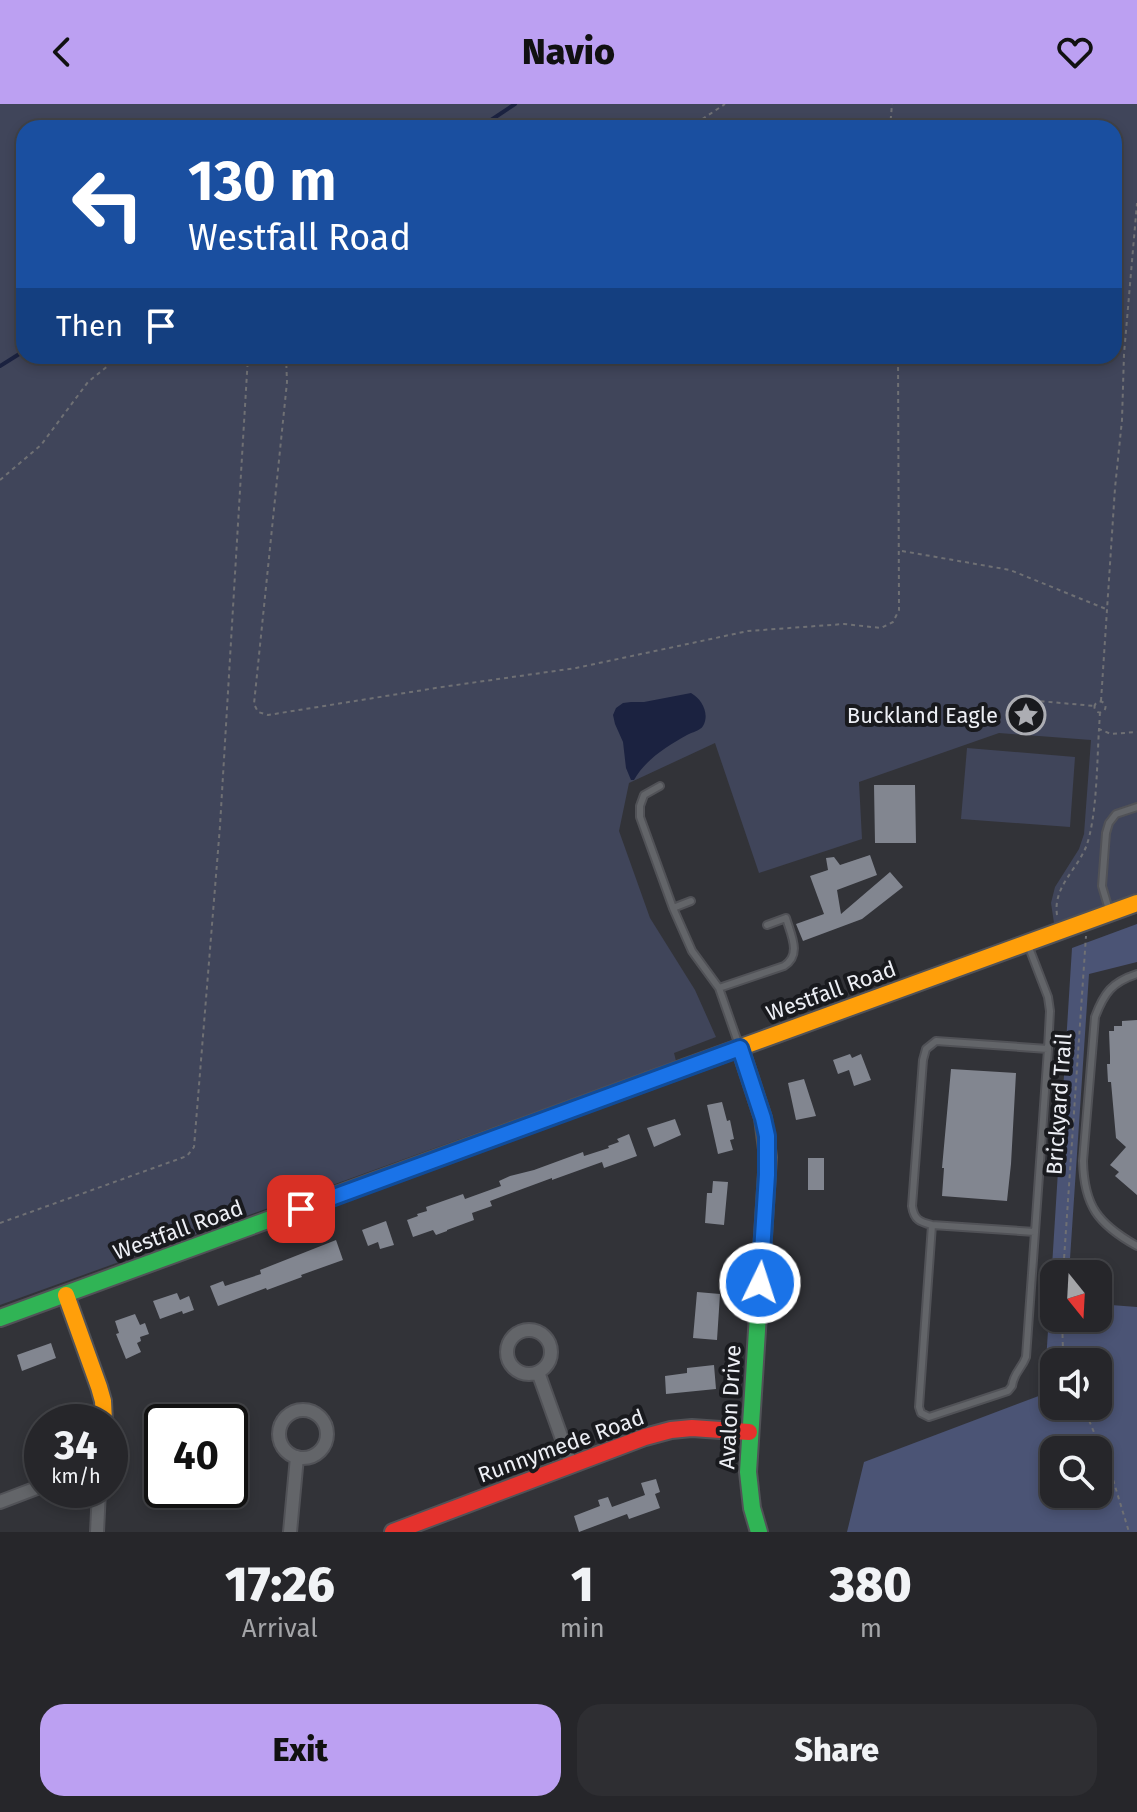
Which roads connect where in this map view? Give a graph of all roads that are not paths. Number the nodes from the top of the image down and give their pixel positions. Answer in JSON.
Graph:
{"nodes":[{"id":1,"x":660,"y":786,"type":"dead end"},
{"id":2,"x":1137,"y":807,"type":"edge"},
{"id":3,"x":691,"y":901,"type":"dead end"},
{"id":4,"x":1137,"y":903,"type":"edge"},
{"id":5,"x":673,"y":908,"type":"junction"},
{"id":6,"x":1110,"y":913,"type":"junction"},
{"id":7,"x":767,"y":925,"type":"dead end"},
{"id":8,"x":1027,"y":943,"type":"junction"},
{"id":9,"x":1137,"y":974,"type":"edge"},
{"id":10,"x":719,"y":988,"type":"junction"},
{"id":11,"x":740,"y":1048,"type":"junction"},
{"id":12,"x":1048,"y":1049,"type":"junction"},
{"id":13,"x":932,"y":1225,"type":"junction"},
{"id":14,"x":1035,"y":1232,"type":"junction"},
{"id":15,"x":1137,"y":1246,"type":"edge"},
{"id":16,"x":66,"y":1295,"type":"junction"},
{"id":17,"x":0,"y":1318,"type":"edge"},
{"id":18,"x":538,"y":1372,"type":"dead end"},
{"id":19,"x":102,"y":1404,"type":"edge"},
{"id":20,"x":749,"y":1432,"type":"junction"},
{"id":21,"x":297,"y":1457,"type":"dead end"},
{"id":22,"x":571,"y":1464,"type":"junction"},
{"id":23,"x":24,"y":1493,"type":"edge"},
{"id":24,"x":0,"y":1502,"type":"edge"},
{"id":25,"x":98,"y":1508,"type":"edge"},
{"id":26,"x":97,"y":1532,"type":"edge"},
{"id":27,"x":290,"y":1532,"type":"edge"},
{"id":28,"x":393,"y":1532,"type":"edge"},
{"id":29,"x":759,"y":1532,"type":"edge"}],
"edges":[{"from":1,"to":5,"type":"lane"},
{"from":2,"to":6,"type":"lane"},
{"from":3,"to":5,"type":"lane"},
{"from":4,"to":6,"type":"street","name":"Westfall Road"},
{"from":5,"to":10,"type":"lane"},
{"from":6,"to":8,"type":"street","name":"Westfall Road"},
{"from":7,"to":10,"type":"lane"},
{"from":8,"to":11,"type":"street","name":"Westfall Road"},
{"from":8,"to":12,"type":"lane"},
{"from":9,"to":15,"type":"lane"},
{"from":10,"to":11,"type":"lane"},
{"from":11,"to":16,"type":"street","name":"Westfall Road"},
{"from":11,"to":20,"type":"street","name":"Avalon Drive"},
{"from":12,"to":13,"type":"lane"},
{"from":12,"to":14,"type":"lane"},
{"from":13,"to":14,"type":"lane"},
{"from":13,"to":14,"type":"lane"},
{"from":16,"to":17,"type":"street","name":"Westfall Road"},
{"from":16,"to":19,"type":"street"},
{"from":18,"to":22,"type":"street"},
{"from":20,"to":22,"type":"street","name":"Runnymede Road"},
{"from":20,"to":29,"type":"street","name":"Avalon Drive"},
{"from":21,"to":27,"type":"street"},
{"from":22,"to":28,"type":"street","name":"Runnymede Road"},
{"from":23,"to":24,"type":"street"},
{"from":25,"to":26,"type":"street"}]}
